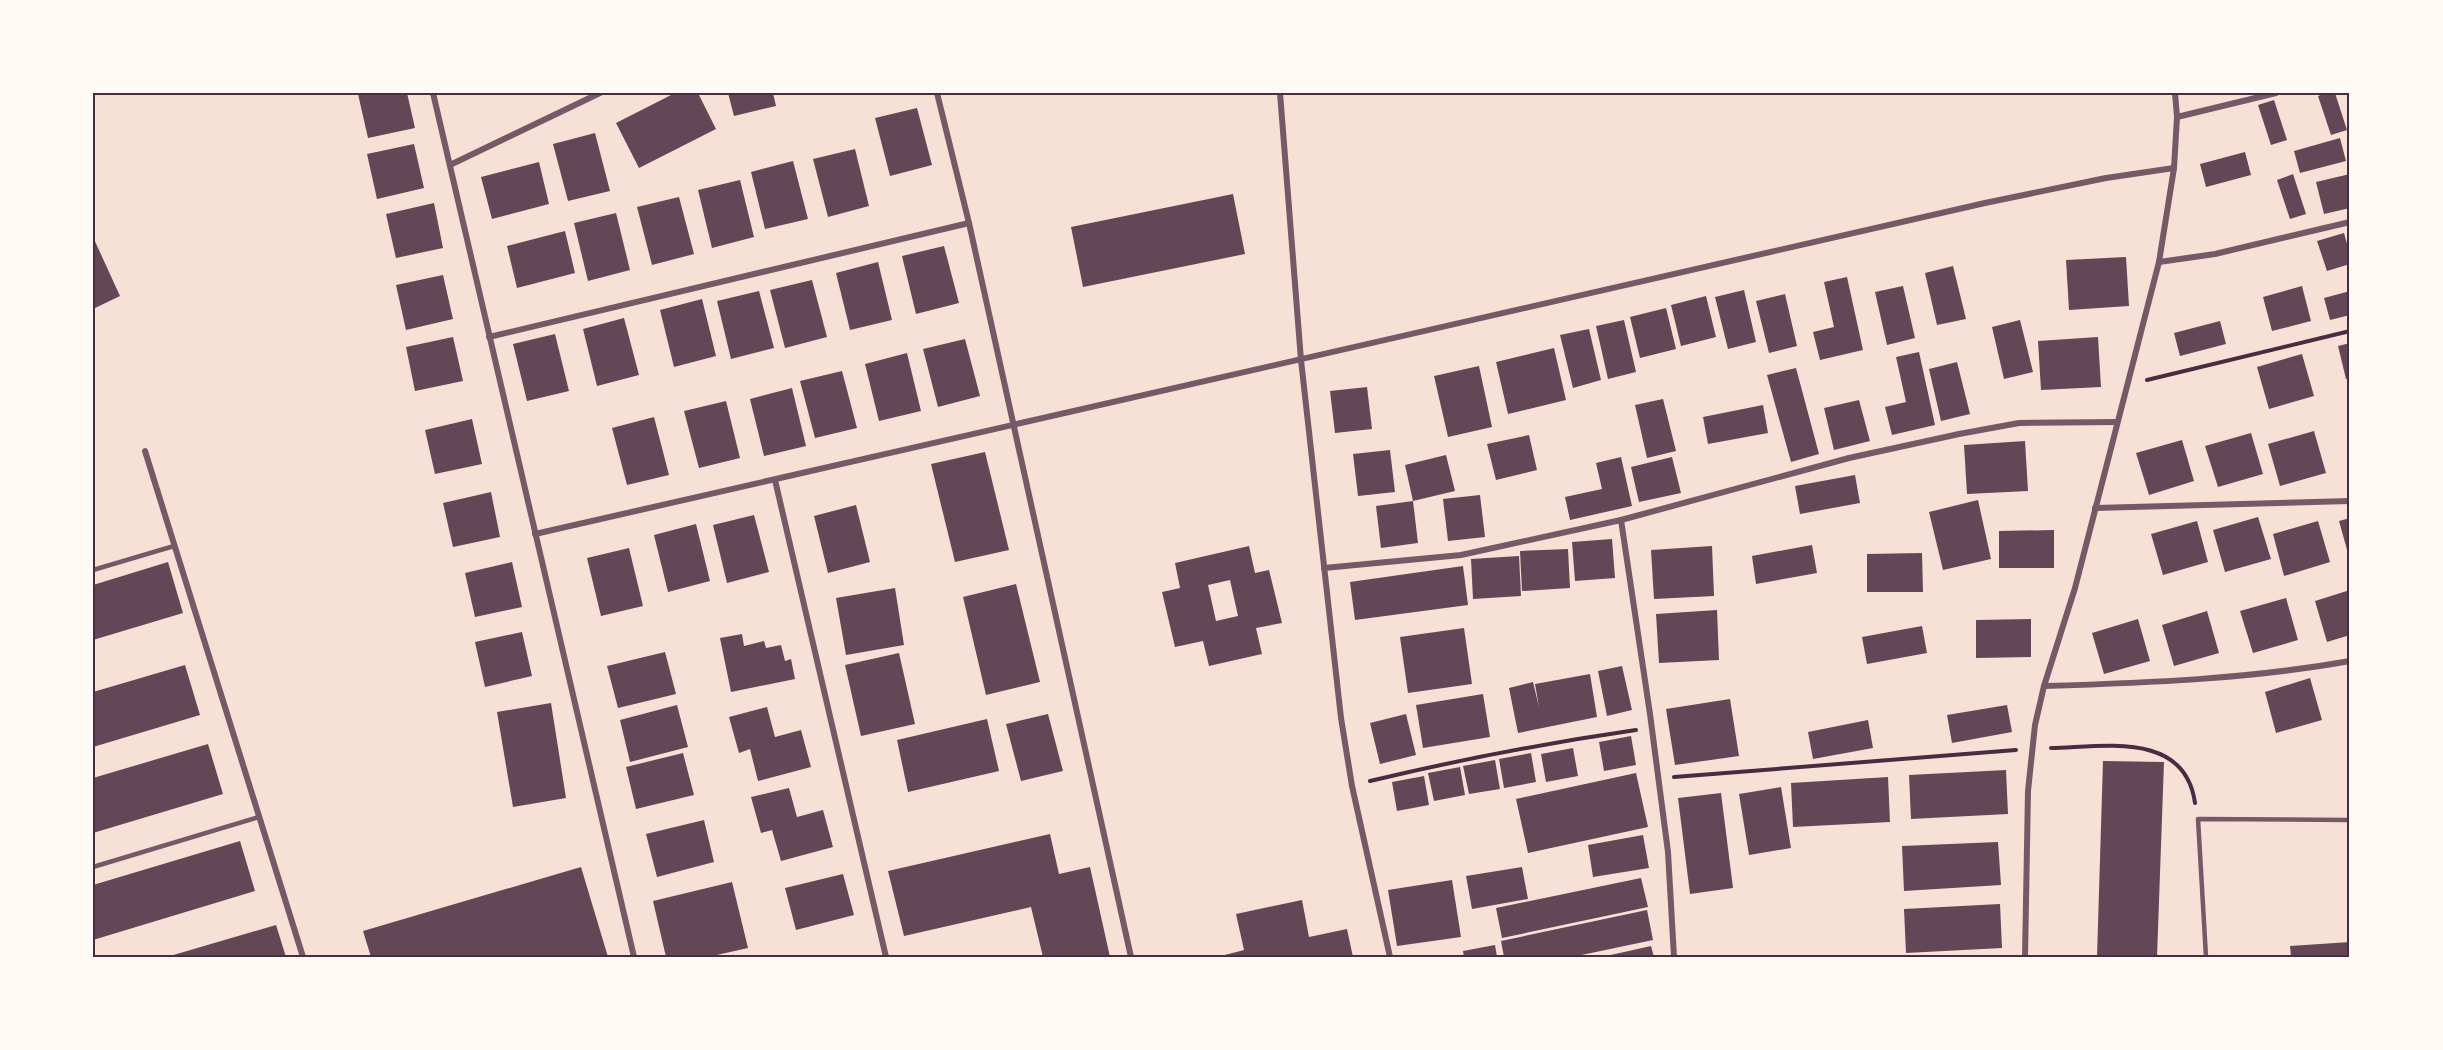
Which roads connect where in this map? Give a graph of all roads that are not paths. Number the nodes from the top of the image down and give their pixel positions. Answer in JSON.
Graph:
{"nodes":[{"id":1,"x":433,"y":93,"type":"edge"},
{"id":2,"x":600,"y":93,"type":"edge"},
{"id":3,"x":937,"y":93,"type":"edge"},
{"id":4,"x":1280,"y":93,"type":"edge"},
{"id":5,"x":2175,"y":93,"type":"edge"},
{"id":6,"x":2276,"y":93,"type":"edge"},
{"id":7,"x":2176,"y":117,"type":"junction"},
{"id":8,"x":450,"y":165,"type":"junction"},
{"id":9,"x":2174,"y":168,"type":"junction"},
{"id":10,"x":2350,"y":222,"type":"edge"},
{"id":11,"x":969,"y":223,"type":"junction"},
{"id":12,"x":2159,"y":262,"type":"junction"},
{"id":13,"x":489,"y":337,"type":"junction"},
{"id":14,"x":1301,"y":360,"type":"junction"},
{"id":15,"x":2117,"y":422,"type":"junction"},
{"id":16,"x":1015,"y":425,"type":"junction"},
{"id":17,"x":145,"y":451,"type":"dead end"},
{"id":18,"x":775,"y":480,"type":"junction"},
{"id":19,"x":2350,"y":501,"type":"edge"},
{"id":20,"x":2095,"y":508,"type":"junction"},
{"id":21,"x":1621,"y":520,"type":"junction"},
{"id":22,"x":535,"y":534,"type":"junction"},
{"id":23,"x":174,"y":546,"type":"junction"},
{"id":24,"x":1324,"y":568,"type":"junction"},
{"id":25,"x":93,"y":570,"type":"edge"},
{"id":26,"x":2350,"y":661,"type":"edge"},
{"id":27,"x":2044,"y":686,"type":"junction"},
{"id":28,"x":259,"y":817,"type":"junction"},
{"id":29,"x":2350,"y":820,"type":"edge"},
{"id":30,"x":93,"y":867,"type":"edge"},
{"id":31,"x":303,"y":957,"type":"edge"},
{"id":32,"x":634,"y":957,"type":"edge"},
{"id":33,"x":886,"y":957,"type":"edge"},
{"id":34,"x":1131,"y":957,"type":"edge"},
{"id":35,"x":1390,"y":957,"type":"edge"},
{"id":36,"x":1674,"y":957,"type":"edge"},
{"id":37,"x":2025,"y":957,"type":"edge"},
{"id":38,"x":2206,"y":957,"type":"edge"}],
"edges":[{"from":1,"to":8,"type":"street"},
{"from":2,"to":8,"type":"street"},
{"from":3,"to":11,"type":"street"},
{"from":4,"to":14,"type":"street"},
{"from":5,"to":7,"type":"street"},
{"from":6,"to":7,"type":"street"},
{"from":7,"to":9,"type":"street"},
{"from":8,"to":13,"type":"street"},
{"from":9,"to":12,"type":"street"},
{"from":9,"to":14,"type":"street"},
{"from":10,"to":12,"type":"street"},
{"from":11,"to":13,"type":"street"},
{"from":11,"to":16,"type":"street"},
{"from":12,"to":15,"type":"street"},
{"from":13,"to":22,"type":"street"},
{"from":14,"to":16,"type":"street"},
{"from":14,"to":24,"type":"street"},
{"from":15,"to":20,"type":"street"},
{"from":15,"to":21,"type":"street"},
{"from":16,"to":18,"type":"street"},
{"from":16,"to":34,"type":"street"},
{"from":17,"to":23,"type":"street"},
{"from":18,"to":22,"type":"street"},
{"from":18,"to":33,"type":"street"},
{"from":19,"to":20,"type":"street"},
{"from":20,"to":27,"type":"street"},
{"from":21,"to":24,"type":"street"},
{"from":21,"to":36,"type":"street"},
{"from":22,"to":32,"type":"street"},
{"from":23,"to":25,"type":"lane"},
{"from":23,"to":28,"type":"street"},
{"from":24,"to":35,"type":"street"},
{"from":26,"to":27,"type":"street"},
{"from":27,"to":37,"type":"street"},
{"from":28,"to":30,"type":"lane"},
{"from":28,"to":31,"type":"street"},
{"from":29,"to":38,"type":"lane"}]}
